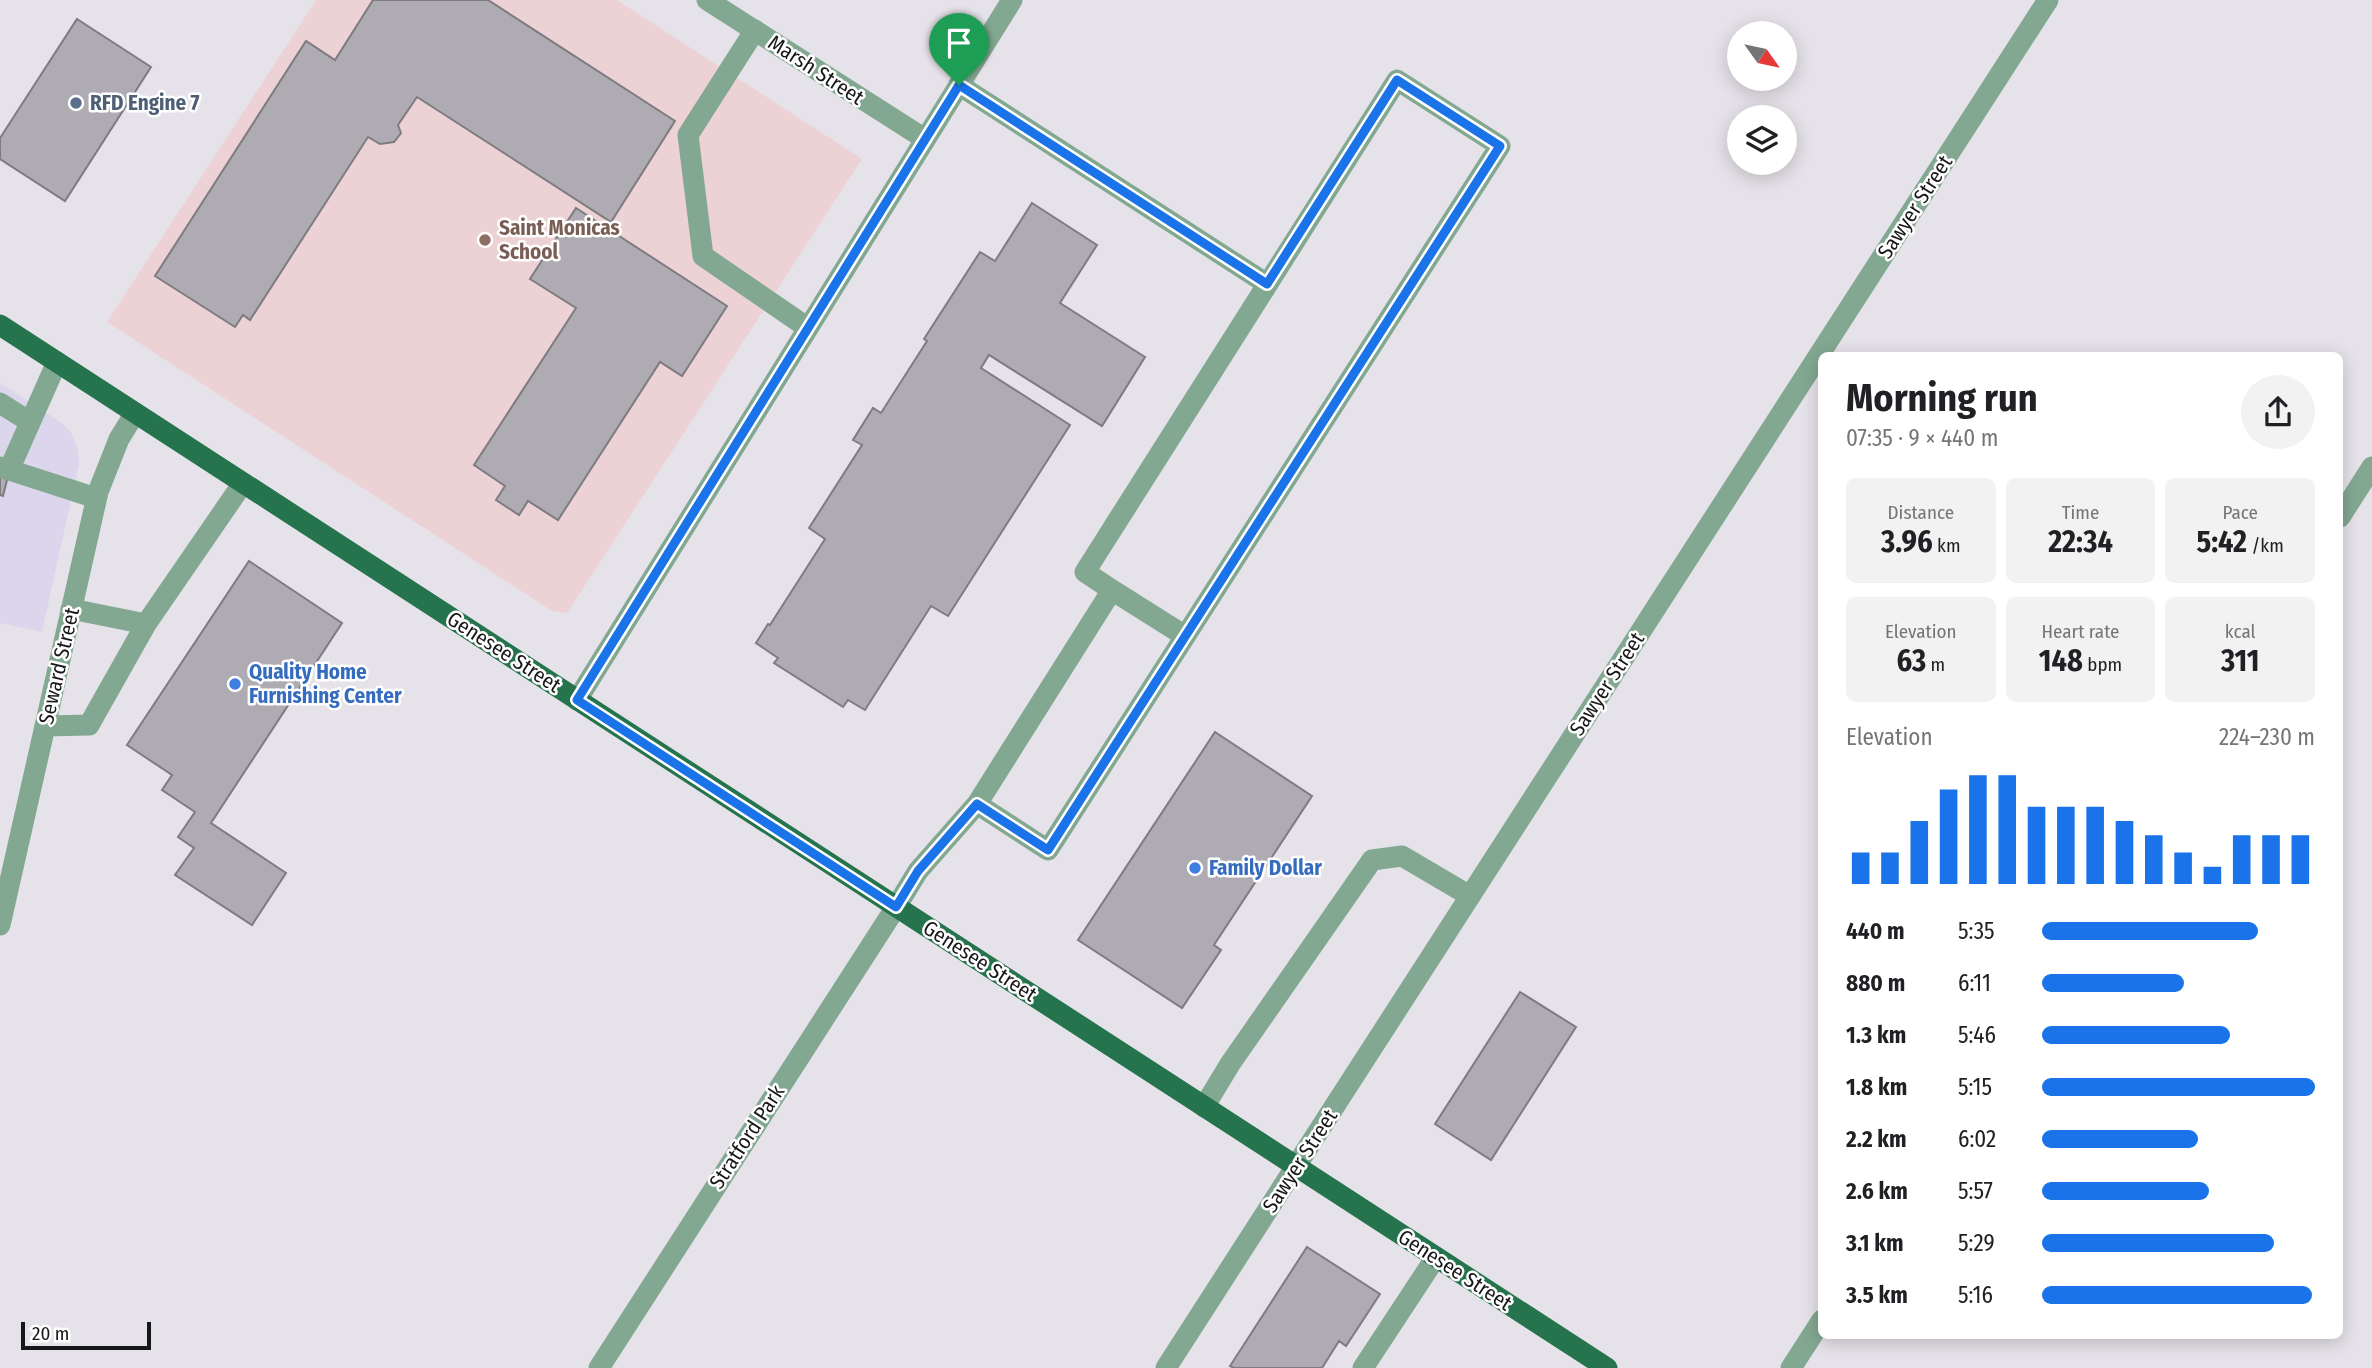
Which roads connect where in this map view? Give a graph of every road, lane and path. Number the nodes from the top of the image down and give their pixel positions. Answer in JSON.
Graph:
{"nodes":[{"id":1,"x":707,"y":0,"type":"edge"},
{"id":2,"x":1012,"y":0,"type":"edge"},
{"id":3,"x":2048,"y":0,"type":"edge"},
{"id":4,"x":755,"y":30,"type":"junction"},
{"id":5,"x":959,"y":85,"type":"junction"},
{"id":6,"x":925,"y":139,"type":"junction"},
{"id":7,"x":1267,"y":284,"type":"junction"},
{"id":8,"x":0,"y":325,"type":"edge"},
{"id":9,"x":808,"y":328,"type":"junction"},
{"id":10,"x":1821,"y":352,"type":"edge"},
{"id":11,"x":1818,"y":357,"type":"edge"},
{"id":12,"x":57,"y":362,"type":"junction"},
{"id":13,"x":0,"y":403,"type":"edge"},
{"id":14,"x":135,"y":413,"type":"junction"},
{"id":15,"x":30,"y":422,"type":"junction"},
{"id":16,"x":2372,"y":467,"type":"edge"},
{"id":17,"x":5,"y":469,"type":"edge"},
{"id":18,"x":243,"y":483,"type":"junction"},
{"id":19,"x":96,"y":498,"type":"junction"},
{"id":20,"x":2343,"y":512,"type":"edge"},
{"id":21,"x":1112,"y":590,"type":"junction"},
{"id":22,"x":71,"y":609,"type":"junction"},
{"id":23,"x":146,"y":624,"type":"junction"},
{"id":24,"x":1185,"y":636,"type":"junction"},
{"id":25,"x":577,"y":700,"type":"junction"},
{"id":26,"x":45,"y":726,"type":"junction"},
{"id":27,"x":977,"y":804,"type":"junction"},
{"id":28,"x":1470,"y":896,"type":"junction"},
{"id":29,"x":896,"y":907,"type":"junction"},
{"id":30,"x":0,"y":925,"type":"edge"},
{"id":31,"x":1204,"y":1107,"type":"junction"},
{"id":32,"x":1296,"y":1166,"type":"junction"},
{"id":33,"x":1436,"y":1257,"type":"junction"},
{"id":34,"x":1818,"y":1326,"type":"edge"},
{"id":35,"x":599,"y":1368,"type":"edge"},
{"id":36,"x":1167,"y":1368,"type":"edge"},
{"id":37,"x":1363,"y":1368,"type":"edge"},
{"id":38,"x":1607,"y":1368,"type":"edge"},
{"id":39,"x":1791,"y":1368,"type":"edge"}],
"edges":[{"from":1,"to":4,"type":"street","name":"Marsh Street"},
{"from":2,"to":5,"type":"street"},
{"from":3,"to":10,"type":"street","name":"Sawyer Street"},
{"from":4,"to":6,"type":"street","name":"Marsh Street"},
{"from":4,"to":9,"type":"street"},
{"from":5,"to":6,"type":"street"},
{"from":5,"to":7,"type":"street"},
{"from":6,"to":9,"type":"street"},
{"from":7,"to":21,"type":"street"},
{"from":7,"to":24,"type":"street"},
{"from":8,"to":12,"type":"main road","name":"Genesee Street"},
{"from":9,"to":25,"type":"street"},
{"from":11,"to":28,"type":"street","name":"Sawyer Street"},
{"from":12,"to":14,"type":"main road","name":"Genesee Street"},
{"from":12,"to":15,"type":"street"},
{"from":13,"to":15,"type":"street"},
{"from":14,"to":18,"type":"main road","name":"Genesee Street"},
{"from":14,"to":19,"type":"street","name":"Seward Street"},
{"from":15,"to":17,"type":"street"},
{"from":16,"to":20,"type":"street"},
{"from":17,"to":19,"type":"street"},
{"from":18,"to":23,"type":"street"},
{"from":18,"to":25,"type":"main road","name":"Genesee Street"},
{"from":19,"to":22,"type":"street","name":"Seward Street"},
{"from":21,"to":24,"type":"street"},
{"from":21,"to":27,"type":"street","name":"Stratford Park"},
{"from":22,"to":23,"type":"street"},
{"from":22,"to":26,"type":"street","name":"Seward Street"},
{"from":23,"to":26,"type":"street"},
{"from":24,"to":27,"type":"street"},
{"from":25,"to":29,"type":"main road","name":"Genesee Street"},
{"from":26,"to":30,"type":"street","name":"Seward Street"},
{"from":27,"to":29,"type":"street","name":"Stratford Park"},
{"from":28,"to":31,"type":"street"},
{"from":28,"to":32,"type":"street","name":"Sawyer Street"},
{"from":29,"to":31,"type":"main road","name":"Genesee Street"},
{"from":29,"to":35,"type":"street","name":"Stratford Park"},
{"from":31,"to":32,"type":"main road","name":"Genesee Street"},
{"from":32,"to":33,"type":"main road","name":"Genesee Street"},
{"from":32,"to":36,"type":"street","name":"Sawyer Street"},
{"from":33,"to":37,"type":"street"},
{"from":33,"to":38,"type":"main road","name":"Genesee Street"},
{"from":34,"to":39,"type":"street"}]}
